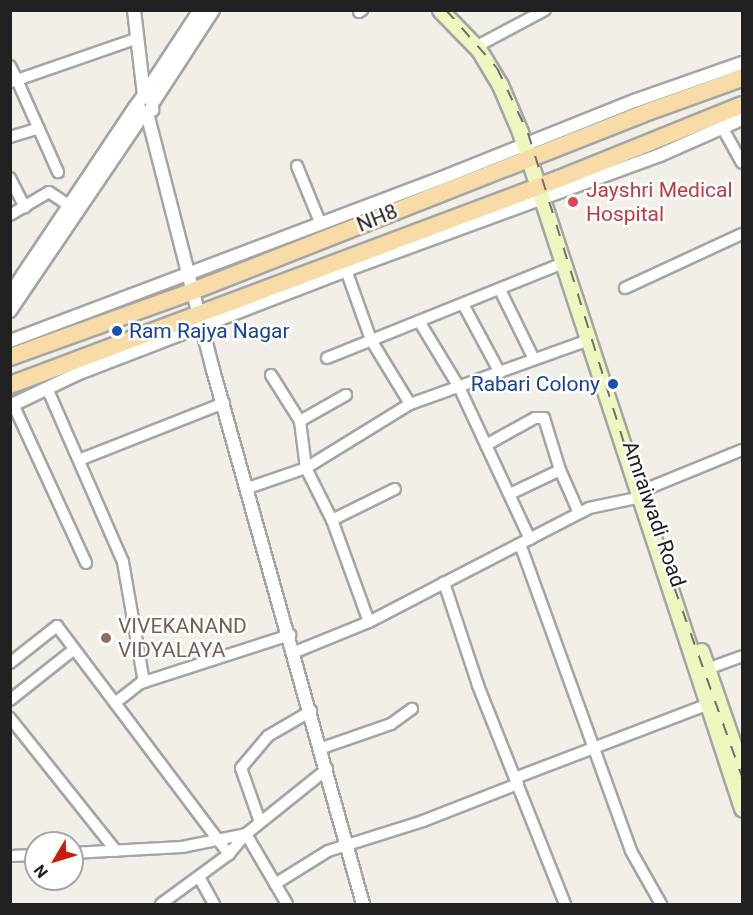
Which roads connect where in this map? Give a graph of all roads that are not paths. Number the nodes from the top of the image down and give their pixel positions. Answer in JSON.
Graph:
{"nodes":[{"id":1,"x":134,"y":10,"type":"edge"},
{"id":2,"x":200,"y":10,"type":"edge"},
{"id":3,"x":213,"y":10,"type":"edge"},
{"id":4,"x":440,"y":10,"type":"edge"},
{"id":5,"x":451,"y":10,"type":"edge"},
{"id":6,"x":539,"y":12,"type":"edge"},
{"id":7,"x":138,"y":38,"type":"junction"},
{"id":8,"x":483,"y":43,"type":"junction"},
{"id":9,"x":742,"y":63,"type":"edge"},
{"id":10,"x":10,"y":66,"type":"edge"},
{"id":11,"x":742,"y":78,"type":"edge"},
{"id":12,"x":14,"y":81,"type":"edge"},
{"id":13,"x":149,"y":98,"type":"junction"},
{"id":14,"x":742,"y":105,"type":"edge"},
{"id":15,"x":143,"y":111,"type":"junction"},
{"id":16,"x":742,"y":119,"type":"edge"},
{"id":17,"x":722,"y":127,"type":"junction"},
{"id":18,"x":39,"y":128,"type":"junction"},
{"id":19,"x":10,"y":137,"type":"edge"},
{"id":20,"x":530,"y":150,"type":"junction"},
{"id":21,"x":742,"y":163,"type":"edge"},
{"id":22,"x":297,"y":166,"type":"dead end"},
{"id":23,"x":58,"y":172,"type":"dead end"},
{"id":24,"x":10,"y":178,"type":"edge"},
{"id":25,"x":548,"y":189,"type":"junction"},
{"id":26,"x":70,"y":206,"type":"junction"},
{"id":27,"x":26,"y":207,"type":"junction"},
{"id":28,"x":10,"y":215,"type":"edge"},
{"id":29,"x":321,"y":222,"type":"junction"},
{"id":30,"x":742,"y":234,"type":"edge"},
{"id":31,"x":566,"y":260,"type":"junction"},
{"id":32,"x":346,"y":270,"type":"junction"},
{"id":33,"x":191,"y":283,"type":"junction"},
{"id":34,"x":625,"y":288,"type":"dead end"},
{"id":35,"x":500,"y":290,"type":"junction"},
{"id":36,"x":10,"y":294,"type":"edge"},
{"id":37,"x":463,"y":304,"type":"junction"},
{"id":38,"x":10,"y":311,"type":"edge"},
{"id":39,"x":200,"y":321,"type":"junction"},
{"id":40,"x":419,"y":321,"type":"junction"},
{"id":41,"x":372,"y":340,"type":"junction"},
{"id":42,"x":589,"y":340,"type":"junction"},
{"id":43,"x":10,"y":341,"type":"edge"},
{"id":44,"x":10,"y":357,"type":"edge"},
{"id":45,"x":327,"y":358,"type":"dead end"},
{"id":46,"x":534,"y":359,"type":"junction"},
{"id":47,"x":500,"y":373,"type":"junction"},
{"id":48,"x":271,"y":375,"type":"dead end"},
{"id":49,"x":10,"y":385,"type":"edge"},
{"id":50,"x":459,"y":387,"type":"junction"},
{"id":51,"x":48,"y":388,"type":"junction"},
{"id":52,"x":346,"y":395,"type":"dead end"},
{"id":53,"x":224,"y":403,"type":"junction"},
{"id":54,"x":410,"y":404,"type":"junction"},
{"id":55,"x":12,"y":405,"type":"edge"},
{"id":56,"x":300,"y":421,"type":"junction"},
{"id":57,"x":486,"y":446,"type":"junction"},
{"id":58,"x":742,"y":450,"type":"edge"},
{"id":59,"x":80,"y":460,"type":"junction"},
{"id":60,"x":306,"y":468,"type":"junction"},
{"id":61,"x":560,"y":470,"type":"junction"},
{"id":62,"x":248,"y":488,"type":"junction"},
{"id":63,"x":395,"y":489,"type":"dead end"},
{"id":64,"x":510,"y":494,"type":"junction"},
{"id":65,"x":642,"y":494,"type":"junction"},
{"id":66,"x":579,"y":513,"type":"junction"},
{"id":67,"x":332,"y":520,"type":"junction"},
{"id":68,"x":530,"y":538,"type":"junction"},
{"id":69,"x":520,"y":544,"type":"junction"},
{"id":70,"x":86,"y":563,"type":"dead end"},
{"id":71,"x":444,"y":583,"type":"junction"},
{"id":72,"x":369,"y":622,"type":"junction"},
{"id":73,"x":290,"y":635,"type":"junction"},
{"id":74,"x":73,"y":650,"type":"junction"},
{"id":75,"x":295,"y":652,"type":"junction"},
{"id":76,"x":742,"y":656,"type":"edge"},
{"id":77,"x":10,"y":663,"type":"edge"},
{"id":78,"x":707,"y":669,"type":"junction"},
{"id":79,"x":144,"y":682,"type":"junction"},
{"id":80,"x":10,"y":700,"type":"edge"},
{"id":81,"x":713,"y":702,"type":"junction"},
{"id":82,"x":115,"y":703,"type":"junction"},
{"id":83,"x":412,"y":709,"type":"dead end"},
{"id":84,"x":311,"y":711,"type":"junction"},
{"id":85,"x":10,"y":718,"type":"edge"},
{"id":86,"x":321,"y":748,"type":"junction"},
{"id":87,"x":593,"y":748,"type":"junction"},
{"id":88,"x":739,"y":748,"type":"edge"},
{"id":89,"x":327,"y":769,"type":"junction"},
{"id":90,"x":742,"y":770,"type":"edge"},
{"id":91,"x":516,"y":781,"type":"junction"},
{"id":92,"x":742,"y":808,"type":"edge"},
{"id":93,"x":260,"y":822,"type":"junction"},
{"id":94,"x":246,"y":834,"type":"junction"},
{"id":95,"x":220,"y":838,"type":"junction"},
{"id":96,"x":348,"y":844,"type":"junction"},
{"id":97,"x":116,"y":851,"type":"junction"},
{"id":98,"x":84,"y":852,"type":"edge"},
{"id":99,"x":229,"y":854,"type":"junction"},
{"id":100,"x":199,"y":877,"type":"junction"},
{"id":101,"x":275,"y":884,"type":"junction"},
{"id":102,"x":161,"y":904,"type":"edge"},
{"id":103,"x":214,"y":904,"type":"edge"},
{"id":104,"x":287,"y":904,"type":"edge"},
{"id":105,"x":363,"y":904,"type":"edge"},
{"id":106,"x":566,"y":904,"type":"edge"},
{"id":107,"x":661,"y":904,"type":"edge"}],
"edges":[{"from":1,"to":7,"type":"street"},
{"from":2,"to":13,"type":"street"},
{"from":3,"to":13,"type":"street"},
{"from":4,"to":20,"type":"main road"},
{"from":5,"to":8,"type":"main road"},
{"from":6,"to":8,"type":"street"},
{"from":7,"to":12,"type":"street"},
{"from":7,"to":13,"type":"street"},
{"from":8,"to":20,"type":"main road"},
{"from":9,"to":20,"type":"street"},
{"from":10,"to":12,"type":"street"},
{"from":11,"to":20,"type":"main road","name":"NH8"},
{"from":12,"to":18,"type":"street"},
{"from":13,"to":15,"type":"street"},
{"from":14,"to":25,"type":"main road"},
{"from":15,"to":26,"type":"street"},
{"from":15,"to":33,"type":"street"},
{"from":15,"to":38,"type":"street"},
{"from":16,"to":17,"type":"street"},
{"from":17,"to":21,"type":"street"},
{"from":17,"to":25,"type":"street"},
{"from":18,"to":19,"type":"street"},
{"from":18,"to":23,"type":"street"},
{"from":20,"to":25,"type":"main road"},
{"from":20,"to":29,"type":"street"},
{"from":20,"to":33,"type":"main road","name":"NH8"},
{"from":22,"to":29,"type":"street"},
{"from":24,"to":27,"type":"street"},
{"from":25,"to":31,"type":"main road"},
{"from":25,"to":32,"type":"street"},
{"from":25,"to":39,"type":"main road"},
{"from":26,"to":27,"type":"street"},
{"from":26,"to":36,"type":"street"},
{"from":27,"to":28,"type":"street"},
{"from":29,"to":33,"type":"street"},
{"from":30,"to":34,"type":"street"},
{"from":31,"to":35,"type":"street"},
{"from":31,"to":42,"type":"main road"},
{"from":31,"to":65,"type":"main road","name":"Amraiwadi Road"},
{"from":32,"to":39,"type":"street"},
{"from":32,"to":41,"type":"street"},
{"from":33,"to":39,"type":"street"},
{"from":33,"to":43,"type":"street"},
{"from":33,"to":44,"type":"main road","name":"NH8"},
{"from":35,"to":37,"type":"street"},
{"from":35,"to":46,"type":"street"},
{"from":37,"to":40,"type":"street"},
{"from":37,"to":47,"type":"street"},
{"from":39,"to":49,"type":"main road"},
{"from":39,"to":51,"type":"street"},
{"from":39,"to":53,"type":"street"},
{"from":40,"to":41,"type":"street"},
{"from":40,"to":50,"type":"street"},
{"from":41,"to":45,"type":"street"},
{"from":41,"to":54,"type":"street"},
{"from":42,"to":46,"type":"street"},
{"from":42,"to":65,"type":"main road"},
{"from":46,"to":47,"type":"street"},
{"from":47,"to":50,"type":"street"},
{"from":48,"to":56,"type":"street"},
{"from":50,"to":54,"type":"street"},
{"from":50,"to":57,"type":"street"},
{"from":51,"to":55,"type":"street"},
{"from":51,"to":59,"type":"street"},
{"from":52,"to":56,"type":"street"},
{"from":53,"to":59,"type":"street"},
{"from":53,"to":62,"type":"street"},
{"from":54,"to":60,"type":"street"},
{"from":55,"to":70,"type":"street"},
{"from":56,"to":60,"type":"street"},
{"from":57,"to":61,"type":"street"},
{"from":57,"to":64,"type":"street"},
{"from":58,"to":65,"type":"street"},
{"from":59,"to":79,"type":"street"},
{"from":60,"to":62,"type":"street"},
{"from":60,"to":67,"type":"street"},
{"from":61,"to":64,"type":"street"},
{"from":61,"to":66,"type":"street"},
{"from":62,"to":73,"type":"street"},
{"from":63,"to":67,"type":"street"},
{"from":64,"to":68,"type":"street"},
{"from":65,"to":66,"type":"street"},
{"from":65,"to":78,"type":"main road","name":"Amraiwadi Road"},
{"from":65,"to":81,"type":"main road"},
{"from":66,"to":68,"type":"street"},
{"from":67,"to":72,"type":"street"},
{"from":68,"to":69,"type":"street"},
{"from":69,"to":71,"type":"street"},
{"from":69,"to":87,"type":"street"},
{"from":71,"to":72,"type":"street"},
{"from":71,"to":91,"type":"street"},
{"from":72,"to":75,"type":"street"},
{"from":73,"to":75,"type":"street"},
{"from":73,"to":79,"type":"street"},
{"from":74,"to":77,"type":"street"},
{"from":74,"to":80,"type":"street"},
{"from":74,"to":82,"type":"street"},
{"from":75,"to":84,"type":"street"},
{"from":76,"to":78,"type":"street"},
{"from":78,"to":81,"type":"main road","name":"Amraiwadi Road"},
{"from":79,"to":82,"type":"street"},
{"from":81,"to":87,"type":"street"},
{"from":81,"to":88,"type":"main road","name":"Amraiwadi Road"},
{"from":81,"to":92,"type":"main road"},
{"from":82,"to":95,"type":"street"},
{"from":83,"to":86,"type":"street"},
{"from":84,"to":86,"type":"street"},
{"from":84,"to":93,"type":"street"},
{"from":85,"to":97,"type":"street"},
{"from":86,"to":89,"type":"street"},
{"from":87,"to":91,"type":"street"},
{"from":87,"to":107,"type":"street"},
{"from":88,"to":90,"type":"main road","name":"Amraiwadi Road"},
{"from":89,"to":93,"type":"street"},
{"from":89,"to":96,"type":"street"},
{"from":91,"to":96,"type":"street"},
{"from":91,"to":106,"type":"street"},
{"from":93,"to":94,"type":"street"},
{"from":94,"to":95,"type":"street"},
{"from":94,"to":99,"type":"street"},
{"from":94,"to":101,"type":"street"},
{"from":95,"to":97,"type":"street"},
{"from":95,"to":99,"type":"street"},
{"from":96,"to":101,"type":"street"},
{"from":96,"to":105,"type":"street"},
{"from":97,"to":98,"type":"street"},
{"from":99,"to":100,"type":"street"},
{"from":100,"to":102,"type":"street"},
{"from":100,"to":103,"type":"street"},
{"from":101,"to":104,"type":"street"}]}
